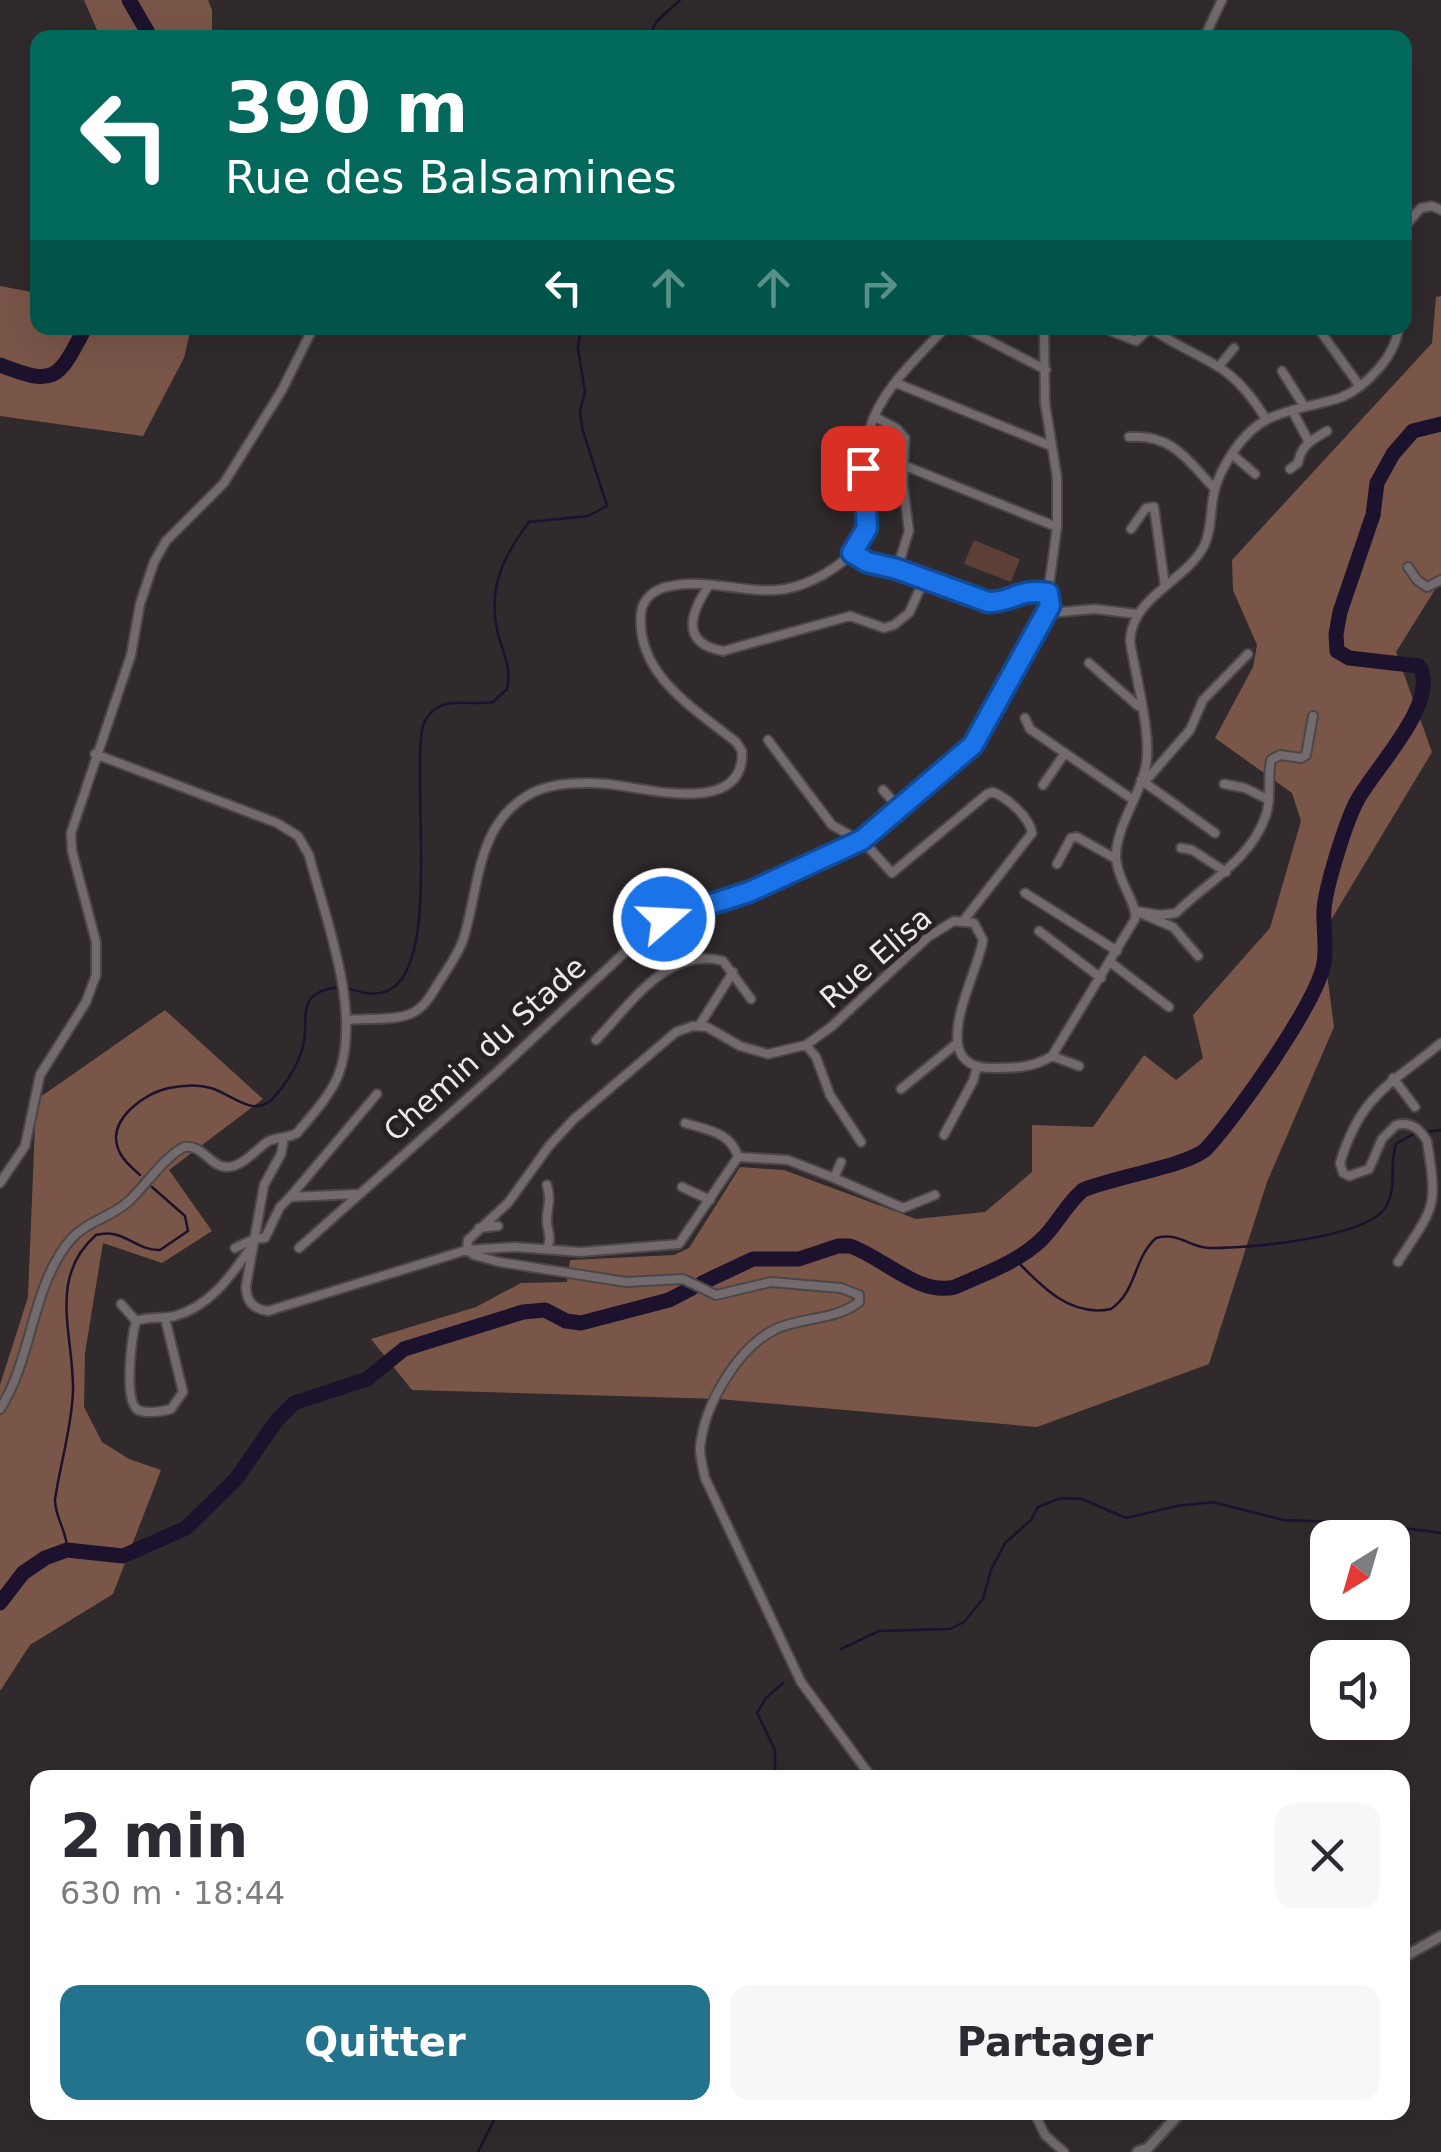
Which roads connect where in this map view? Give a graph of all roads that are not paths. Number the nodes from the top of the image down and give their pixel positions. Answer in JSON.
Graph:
{"nodes":[{"id":1,"x":1222,"y":0,"type":"edge"},
{"id":2,"x":1208,"y":30,"type":"edge"},
{"id":3,"x":1441,"y":210,"type":"edge"},
{"id":4,"x":1412,"y":218,"type":"edge"},
{"id":5,"x":310,"y":335,"type":"edge"},
{"id":6,"x":939,"y":335,"type":"edge"},
{"id":7,"x":978,"y":335,"type":"edge"},
{"id":8,"x":1044,"y":335,"type":"edge"},
{"id":9,"x":1120,"y":335,"type":"edge"},
{"id":10,"x":1142,"y":335,"type":"edge"},
{"id":11,"x":1163,"y":335,"type":"edge"},
{"id":12,"x":1323,"y":335,"type":"edge"},
{"id":13,"x":1397,"y":335,"type":"edge"},
{"id":14,"x":1234,"y":348,"type":"dead end"},
{"id":15,"x":1220,"y":365,"type":"junction"},
{"id":16,"x":1046,"y":370,"type":"junction"},
{"id":17,"x":1282,"y":372,"type":"dead end"},
{"id":18,"x":896,"y":383,"type":"junction"},
{"id":19,"x":1359,"y":385,"type":"junction"},
{"id":20,"x":1304,"y":406,"type":"junction"},
{"id":21,"x":1292,"y":410,"type":"junction"},
{"id":22,"x":875,"y":417,"type":"junction"},
{"id":23,"x":1266,"y":420,"type":"junction"},
{"id":24,"x":1327,"y":431,"type":"dead end"},
{"id":25,"x":1129,"y":437,"type":"dead end"},
{"id":26,"x":1308,"y":442,"type":"junction"},
{"id":27,"x":1052,"y":446,"type":"junction"},
{"id":28,"x":1233,"y":455,"type":"junction"},
{"id":29,"x":903,"y":466,"type":"junction"},
{"id":30,"x":1290,"y":469,"type":"dead end"},
{"id":31,"x":1255,"y":474,"type":"dead end"},
{"id":32,"x":1215,"y":489,"type":"junction"},
{"id":33,"x":1056,"y":527,"type":"junction"},
{"id":34,"x":1131,"y":529,"type":"dead end"},
{"id":35,"x":852,"y":553,"type":"junction"},
{"id":36,"x":1408,"y":566,"type":"dead end"},
{"id":37,"x":897,"y":569,"type":"junction"},
{"id":38,"x":925,"y":578,"type":"junction"},
{"id":39,"x":1441,"y":580,"type":"edge"},
{"id":40,"x":709,"y":585,"type":"junction"},
{"id":41,"x":1165,"y":586,"type":"junction"},
{"id":42,"x":1048,"y":593,"type":"junction"},
{"id":43,"x":1050,"y":606,"type":"junction"},
{"id":44,"x":1137,"y":614,"type":"junction"},
{"id":45,"x":1248,"y":654,"type":"dead end"},
{"id":46,"x":1089,"y":663,"type":"dead end"},
{"id":47,"x":1141,"y":710,"type":"junction"},
{"id":48,"x":1313,"y":716,"type":"dead end"},
{"id":49,"x":1026,"y":718,"type":"dead end"},
{"id":50,"x":768,"y":740,"type":"dead end"},
{"id":51,"x":1065,"y":753,"type":"junction"},
{"id":52,"x":95,"y":754,"type":"junction"},
{"id":53,"x":1141,"y":780,"type":"junction"},
{"id":54,"x":1224,"y":784,"type":"dead end"},
{"id":55,"x":1043,"y":785,"type":"dead end"},
{"id":56,"x":883,"y":790,"type":"dead end"},
{"id":57,"x":1132,"y":799,"type":"junction"},
{"id":58,"x":1268,"y":800,"type":"junction"},
{"id":59,"x":899,"y":808,"type":"junction"},
{"id":60,"x":1215,"y":832,"type":"dead end"},
{"id":61,"x":861,"y":840,"type":"junction"},
{"id":62,"x":1181,"y":848,"type":"dead end"},
{"id":63,"x":1116,"y":859,"type":"junction"},
{"id":64,"x":1057,"y":864,"type":"dead end"},
{"id":65,"x":1226,"y":872,"type":"junction"},
{"id":66,"x":1025,"y":893,"type":"dead end"},
{"id":67,"x":1136,"y":911,"type":"junction"},
{"id":68,"x":964,"y":920,"type":"junction"},
{"id":69,"x":1039,"y":931,"type":"dead end"},
{"id":70,"x":1116,"y":951,"type":"junction"},
{"id":71,"x":1198,"y":956,"type":"dead end"},
{"id":72,"x":1110,"y":962,"type":"junction"},
{"id":73,"x":733,"y":972,"type":"junction"},
{"id":74,"x":1100,"y":978,"type":"junction"},
{"id":75,"x":751,"y":999,"type":"dead end"},
{"id":76,"x":1169,"y":1007,"type":"dead end"},
{"id":77,"x":348,"y":1020,"type":"junction"},
{"id":78,"x":700,"y":1026,"type":"junction"},
{"id":79,"x":596,"y":1040,"type":"dead end"},
{"id":80,"x":1441,"y":1043,"type":"edge"},
{"id":81,"x":956,"y":1044,"type":"junction"},
{"id":82,"x":806,"y":1045,"type":"junction"},
{"id":83,"x":1052,"y":1056,"type":"junction"},
{"id":84,"x":1079,"y":1066,"type":"dead end"},
{"id":85,"x":977,"y":1068,"type":"junction"},
{"id":86,"x":1393,"y":1078,"type":"junction"},
{"id":87,"x":901,"y":1088,"type":"dead end"},
{"id":88,"x":377,"y":1094,"type":"dead end"},
{"id":89,"x":1415,"y":1107,"type":"dead end"},
{"id":90,"x":685,"y":1123,"type":"dead end"},
{"id":91,"x":944,"y":1135,"type":"dead end"},
{"id":92,"x":284,"y":1138,"type":"junction"},
{"id":93,"x":861,"y":1142,"type":"dead end"},
{"id":94,"x":738,"y":1157,"type":"junction"},
{"id":95,"x":841,"y":1162,"type":"dead end"},
{"id":96,"x":834,"y":1178,"type":"junction"},
{"id":97,"x":0,"y":1183,"type":"edge"},
{"id":98,"x":546,"y":1185,"type":"dead end"},
{"id":99,"x":682,"y":1187,"type":"dead end"},
{"id":100,"x":358,"y":1194,"type":"junction"},
{"id":101,"x":934,"y":1195,"type":"dead end"},
{"id":102,"x":290,"y":1197,"type":"junction"},
{"id":103,"x":710,"y":1200,"type":"junction"},
{"id":104,"x":498,"y":1226,"type":"dead end"},
{"id":105,"x":479,"y":1228,"type":"junction"},
{"id":106,"x":253,"y":1242,"type":"junction"},
{"id":107,"x":235,"y":1248,"type":"dead end"},
{"id":108,"x":299,"y":1248,"type":"dead end"},
{"id":109,"x":547,"y":1249,"type":"junction"},
{"id":110,"x":467,"y":1250,"type":"junction"},
{"id":111,"x":1398,"y":1262,"type":"dead end"},
{"id":112,"x":121,"y":1304,"type":"dead end"},
{"id":113,"x":166,"y":1318,"type":"junction"},
{"id":114,"x":136,"y":1321,"type":"junction"},
{"id":115,"x":0,"y":1409,"type":"edge"},
{"id":116,"x":866,"y":1770,"type":"edge"},
{"id":117,"x":1441,"y":1936,"type":"edge"},
{"id":118,"x":1410,"y":1953,"type":"edge"},
{"id":119,"x":1038,"y":2120,"type":"edge"},
{"id":120,"x":1173,"y":2120,"type":"edge"},
{"id":121,"x":1061,"y":2150,"type":"edge"},
{"id":122,"x":1143,"y":2151,"type":"edge"},
{"id":123,"x":1076,"y":2152,"type":"edge"}],
"edges":[{"from":1,"to":2,"type":"street"},
{"from":3,"to":4,"type":"street"},
{"from":5,"to":52,"type":"street"},
{"from":6,"to":18,"type":"street"},
{"from":7,"to":16,"type":"street"},
{"from":8,"to":16,"type":"street"},
{"from":9,"to":10,"type":"street"},
{"from":11,"to":15,"type":"street"},
{"from":12,"to":19,"type":"street"},
{"from":13,"to":19,"type":"street"},
{"from":14,"to":15,"type":"street"},
{"from":15,"to":23,"type":"street"},
{"from":16,"to":27,"type":"street"},
{"from":17,"to":20,"type":"street"},
{"from":18,"to":22,"type":"street"},
{"from":18,"to":27,"type":"street"},
{"from":19,"to":20,"type":"street"},
{"from":20,"to":21,"type":"street"},
{"from":21,"to":23,"type":"street"},
{"from":21,"to":26,"type":"street"},
{"from":22,"to":29,"type":"street"},
{"from":22,"to":35,"type":"street"},
{"from":23,"to":28,"type":"street"},
{"from":24,"to":26,"type":"street"},
{"from":25,"to":32,"type":"street"},
{"from":26,"to":30,"type":"street"},
{"from":27,"to":33,"type":"street"},
{"from":28,"to":31,"type":"street"},
{"from":28,"to":32,"type":"street"},
{"from":29,"to":33,"type":"street"},
{"from":29,"to":37,"type":"street"},
{"from":32,"to":41,"type":"street"},
{"from":33,"to":42,"type":"street"},
{"from":34,"to":41,"type":"street"},
{"from":35,"to":37,"type":"street"},
{"from":35,"to":40,"type":"street"},
{"from":36,"to":39,"type":"street"},
{"from":37,"to":38,"type":"street"},
{"from":38,"to":40,"type":"street"},
{"from":38,"to":42,"type":"street"},
{"from":40,"to":77,"type":"street"},
{"from":41,"to":44,"type":"street"},
{"from":42,"to":43,"type":"street"},
{"from":43,"to":44,"type":"street"},
{"from":43,"to":59,"type":"street","name":"Chemin du Stade"},
{"from":44,"to":47,"type":"street"},
{"from":45,"to":53,"type":"street"},
{"from":46,"to":47,"type":"street"},
{"from":47,"to":53,"type":"street"},
{"from":48,"to":58,"type":"street"},
{"from":49,"to":51,"type":"street"},
{"from":50,"to":61,"type":"street"},
{"from":51,"to":55,"type":"street"},
{"from":51,"to":57,"type":"street"},
{"from":52,"to":77,"type":"street"},
{"from":52,"to":97,"type":"street"},
{"from":53,"to":57,"type":"street"},
{"from":53,"to":60,"type":"street"},
{"from":54,"to":58,"type":"street"},
{"from":56,"to":59,"type":"street"},
{"from":57,"to":63,"type":"street"},
{"from":58,"to":65,"type":"street"},
{"from":59,"to":61,"type":"street","name":"Chemin du Stade"},
{"from":61,"to":68,"type":"street"},
{"from":61,"to":100,"type":"street","name":"Chemin du Stade"},
{"from":62,"to":65,"type":"street"},
{"from":63,"to":64,"type":"street"},
{"from":63,"to":67,"type":"street"},
{"from":65,"to":67,"type":"street"},
{"from":66,"to":70,"type":"street"},
{"from":67,"to":70,"type":"street"},
{"from":67,"to":71,"type":"street"},
{"from":68,"to":81,"type":"street","name":"Rue Elisa"},
{"from":68,"to":82,"type":"street","name":"Rue Elisa"},
{"from":69,"to":74,"type":"street"},
{"from":70,"to":72,"type":"street"},
{"from":72,"to":74,"type":"street"},
{"from":72,"to":76,"type":"street"},
{"from":73,"to":75,"type":"street"},
{"from":73,"to":78,"type":"street"},
{"from":73,"to":79,"type":"street"},
{"from":74,"to":83,"type":"street"},
{"from":77,"to":92,"type":"street"},
{"from":78,"to":82,"type":"street","name":"Rue Elisa"},
{"from":78,"to":105,"type":"street"},
{"from":80,"to":86,"type":"street"},
{"from":81,"to":85,"type":"street"},
{"from":81,"to":87,"type":"street"},
{"from":82,"to":93,"type":"street","name":"Rue Elisa"},
{"from":83,"to":84,"type":"street"},
{"from":83,"to":85,"type":"street"},
{"from":85,"to":91,"type":"street"},
{"from":86,"to":89,"type":"street"},
{"from":86,"to":111,"type":"street"},
{"from":88,"to":102,"type":"street","name":"Chemin du Stade"},
{"from":90,"to":94,"type":"street"},
{"from":92,"to":106,"type":"street"},
{"from":92,"to":115,"type":"street"},
{"from":94,"to":96,"type":"street"},
{"from":94,"to":103,"type":"street"},
{"from":95,"to":96,"type":"street"},
{"from":96,"to":101,"type":"street"},
{"from":98,"to":109,"type":"street"},
{"from":99,"to":103,"type":"street"},
{"from":100,"to":102,"type":"street"},
{"from":100,"to":108,"type":"street","name":"Chemin du Stade"},
{"from":102,"to":106,"type":"street","name":"Chemin du Stade"},
{"from":103,"to":109,"type":"street"},
{"from":104,"to":105,"type":"street"},
{"from":105,"to":110,"type":"street"},
{"from":106,"to":107,"type":"street"},
{"from":106,"to":110,"type":"street"},
{"from":106,"to":113,"type":"street"},
{"from":109,"to":110,"type":"street"},
{"from":110,"to":116,"type":"street"},
{"from":112,"to":114,"type":"street"},
{"from":113,"to":114,"type":"street"},
{"from":113,"to":114,"type":"street"},
{"from":117,"to":118,"type":"street"},
{"from":119,"to":121,"type":"street"},
{"from":120,"to":122,"type":"street"},
{"from":121,"to":123,"type":"street"}]}
